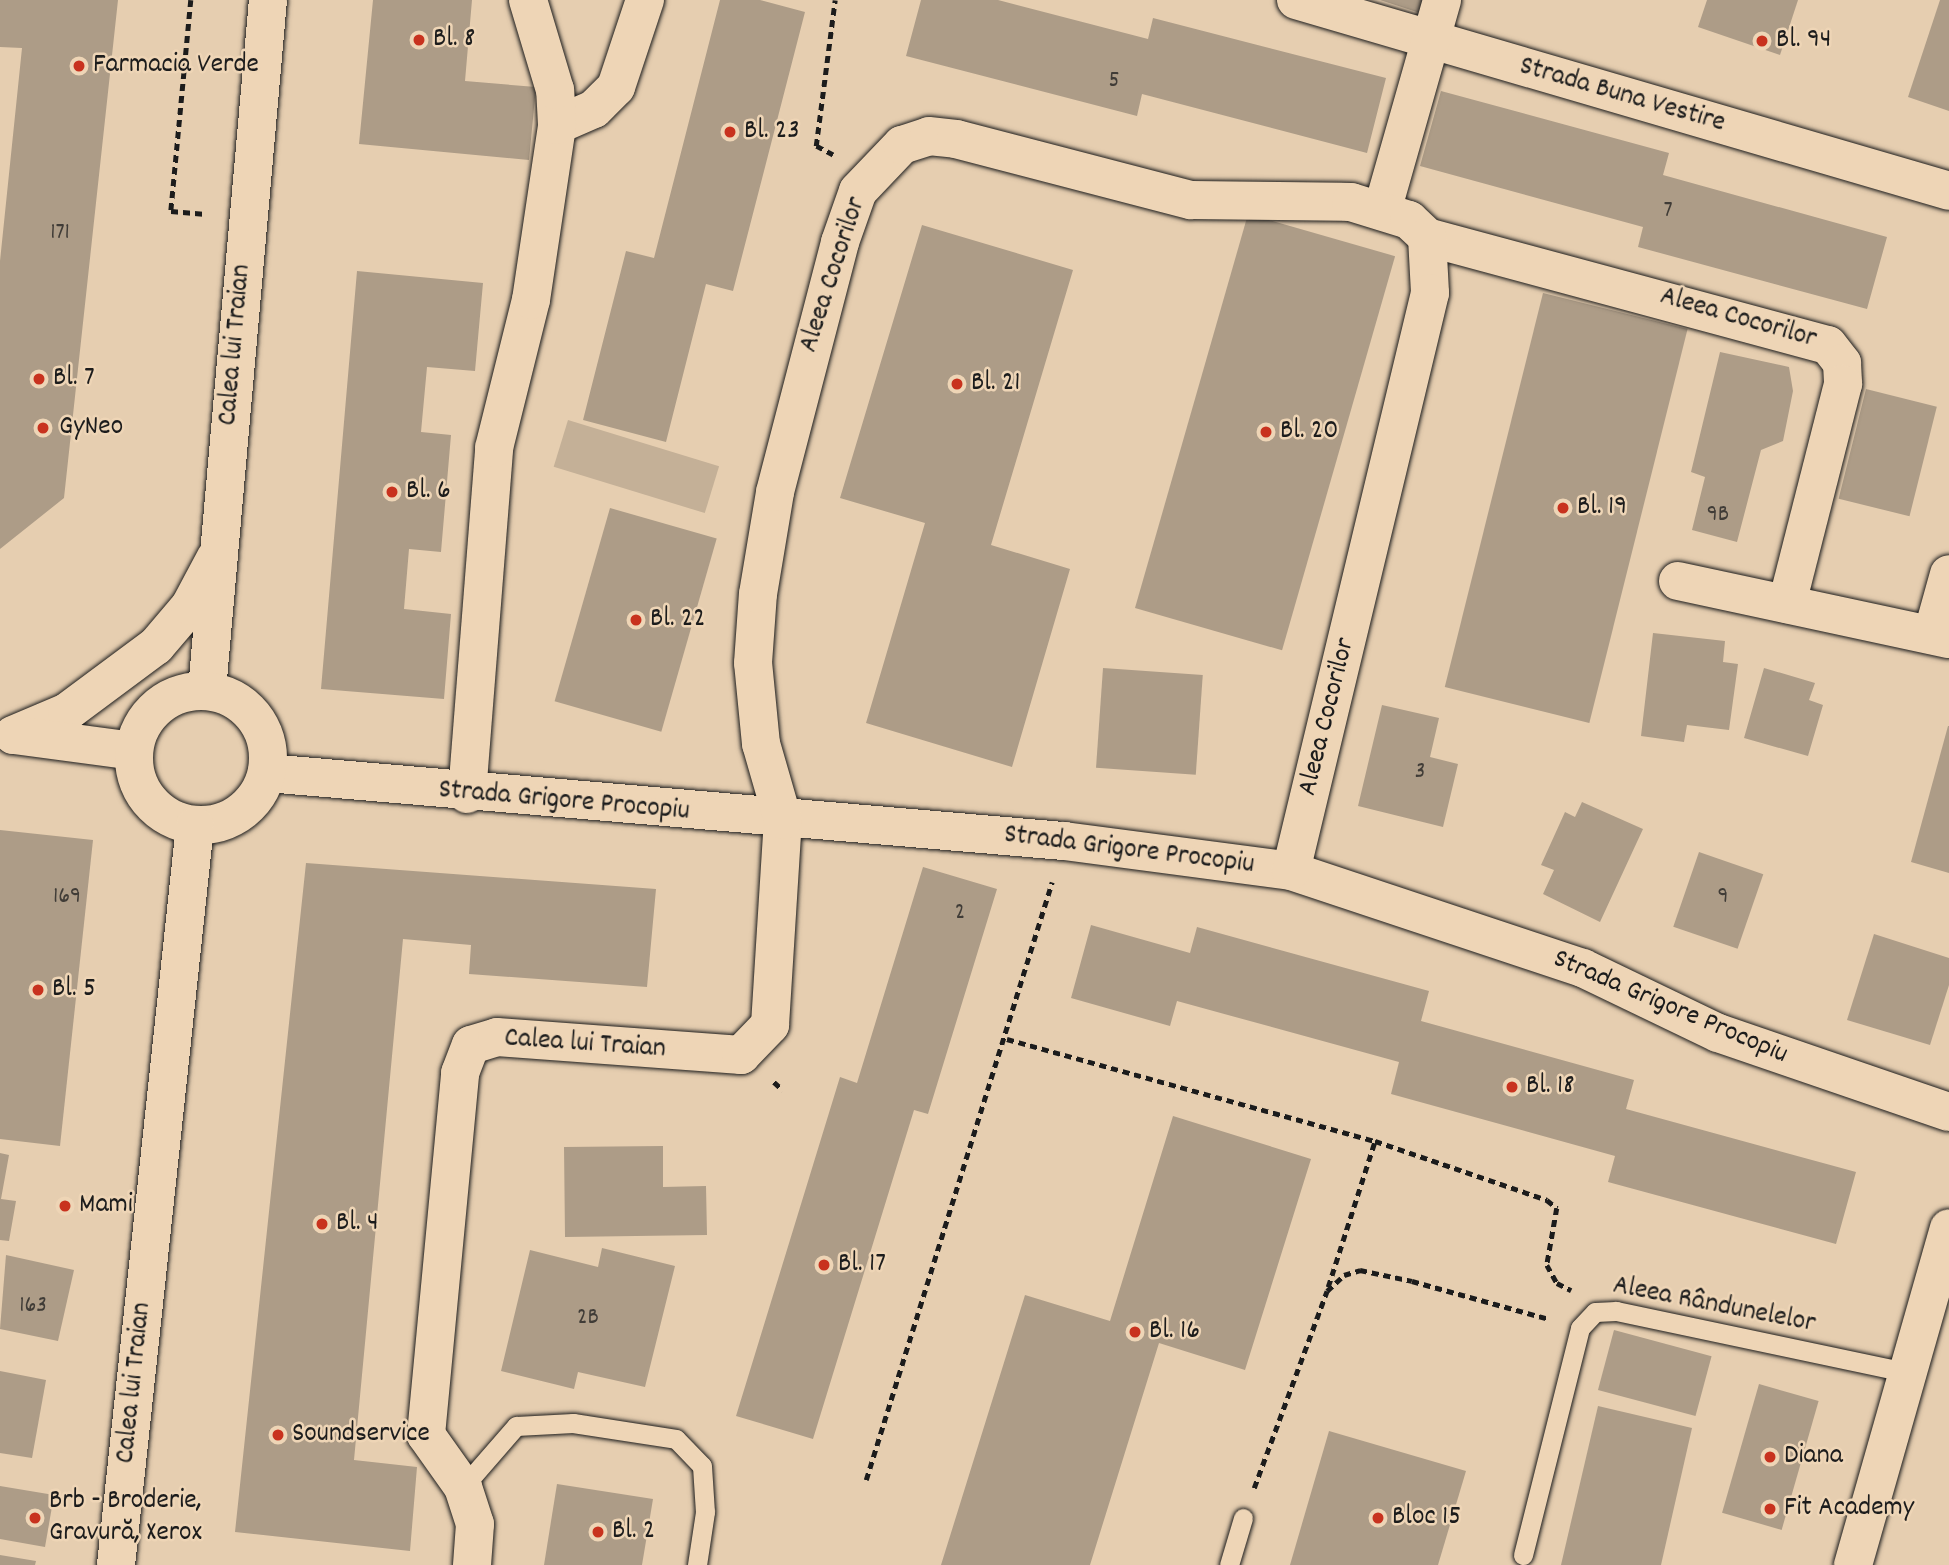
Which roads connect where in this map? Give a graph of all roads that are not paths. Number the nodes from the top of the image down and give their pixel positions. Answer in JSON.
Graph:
{"nodes":[{"id":1,"x":268,"y":0,"type":"edge"},
{"id":2,"x":528,"y":0,"type":"edge"},
{"id":3,"x":645,"y":0,"type":"edge"},
{"id":4,"x":1296,"y":0,"type":"edge"},
{"id":5,"x":1442,"y":0,"type":"edge"},
{"id":6,"x":1430,"y":39,"type":"junction"},
{"id":7,"x":557,"y":125,"type":"junction"},
{"id":8,"x":1949,"y":191,"type":"edge"},
{"id":9,"x":1382,"y":211,"type":"junction"},
{"id":10,"x":1427,"y":237,"type":"junction"},
{"id":11,"x":216,"y":557,"type":"junction"},
{"id":12,"x":1949,"y":574,"type":"edge"},
{"id":13,"x":1678,"y":581,"type":"dead end"},
{"id":14,"x":1787,"y":604,"type":"junction"},
{"id":15,"x":1940,"y":637,"type":"edge"},
{"id":16,"x":206,"y":690,"type":"junction"},
{"id":17,"x":6,"y":734,"type":"edge"},
{"id":18,"x":134,"y":751,"type":"junction"},
{"id":19,"x":267,"y":773,"type":"junction"},
{"id":20,"x":467,"y":794,"type":"junction"},
{"id":21,"x":783,"y":820,"type":"junction"},
{"id":22,"x":195,"y":826,"type":"junction"},
{"id":23,"x":1291,"y":871,"type":"junction"},
{"id":24,"x":1949,"y":1112,"type":"edge"},
{"id":25,"x":1949,"y":1228,"type":"edge"},
{"id":26,"x":1909,"y":1373,"type":"junction"},
{"id":27,"x":463,"y":1487,"type":"junction"},
{"id":28,"x":1243,"y":1518,"type":"road end"},
{"id":29,"x":1523,"y":1555,"type":"dead end"},
{"id":30,"x":116,"y":1565,"type":"edge"},
{"id":31,"x":472,"y":1565,"type":"edge"},
{"id":32,"x":697,"y":1565,"type":"edge"},
{"id":33,"x":1229,"y":1565,"type":"edge"},
{"id":34,"x":1853,"y":1565,"type":"edge"}],
"edges":[{"from":1,"to":11,"type":"street","name":"Calea lui Traian"},
{"from":2,"to":7,"type":"street"},
{"from":3,"to":7,"type":"street"},
{"from":4,"to":6,"type":"street","name":"Strada Buna Vestire"},
{"from":5,"to":6,"type":"street"},
{"from":6,"to":8,"type":"street","name":"Strada Buna Vestire"},
{"from":6,"to":9,"type":"street"},
{"from":7,"to":20,"type":"street"},
{"from":9,"to":10,"type":"street","name":"Aleea Cocorilor"},
{"from":9,"to":21,"type":"street","name":"Aleea Cocorilor"},
{"from":10,"to":14,"type":"street","name":"Aleea Cocorilor"},
{"from":10,"to":23,"type":"street","name":"Aleea Cocorilor"},
{"from":11,"to":16,"type":"street","name":"Calea lui Traian"},
{"from":11,"to":17,"type":"street"},
{"from":12,"to":15,"type":"street"},
{"from":13,"to":14,"type":"street"},
{"from":14,"to":15,"type":"street"},
{"from":16,"to":18,"type":"street"},
{"from":16,"to":19,"type":"street"},
{"from":17,"to":18,"type":"street"},
{"from":18,"to":22,"type":"street"},
{"from":19,"to":20,"type":"street","name":"Strada Grigore Procopiu"},
{"from":19,"to":22,"type":"street"},
{"from":20,"to":21,"type":"street","name":"Strada Grigore Procopiu"},
{"from":21,"to":23,"type":"street","name":"Strada Grigore Procopiu"},
{"from":21,"to":27,"type":"street","name":"Calea lui Traian"},
{"from":22,"to":30,"type":"street","name":"Calea lui Traian"},
{"from":23,"to":24,"type":"street","name":"Strada Grigore Procopiu"},
{"from":25,"to":26,"type":"street"},
{"from":26,"to":29,"type":"lane","name":"Aleea Rândunelelor"},
{"from":26,"to":34,"type":"street"},
{"from":27,"to":31,"type":"street","name":"Calea lui Traian"},
{"from":27,"to":32,"type":"lane"},
{"from":28,"to":33,"type":"lane"}]}
